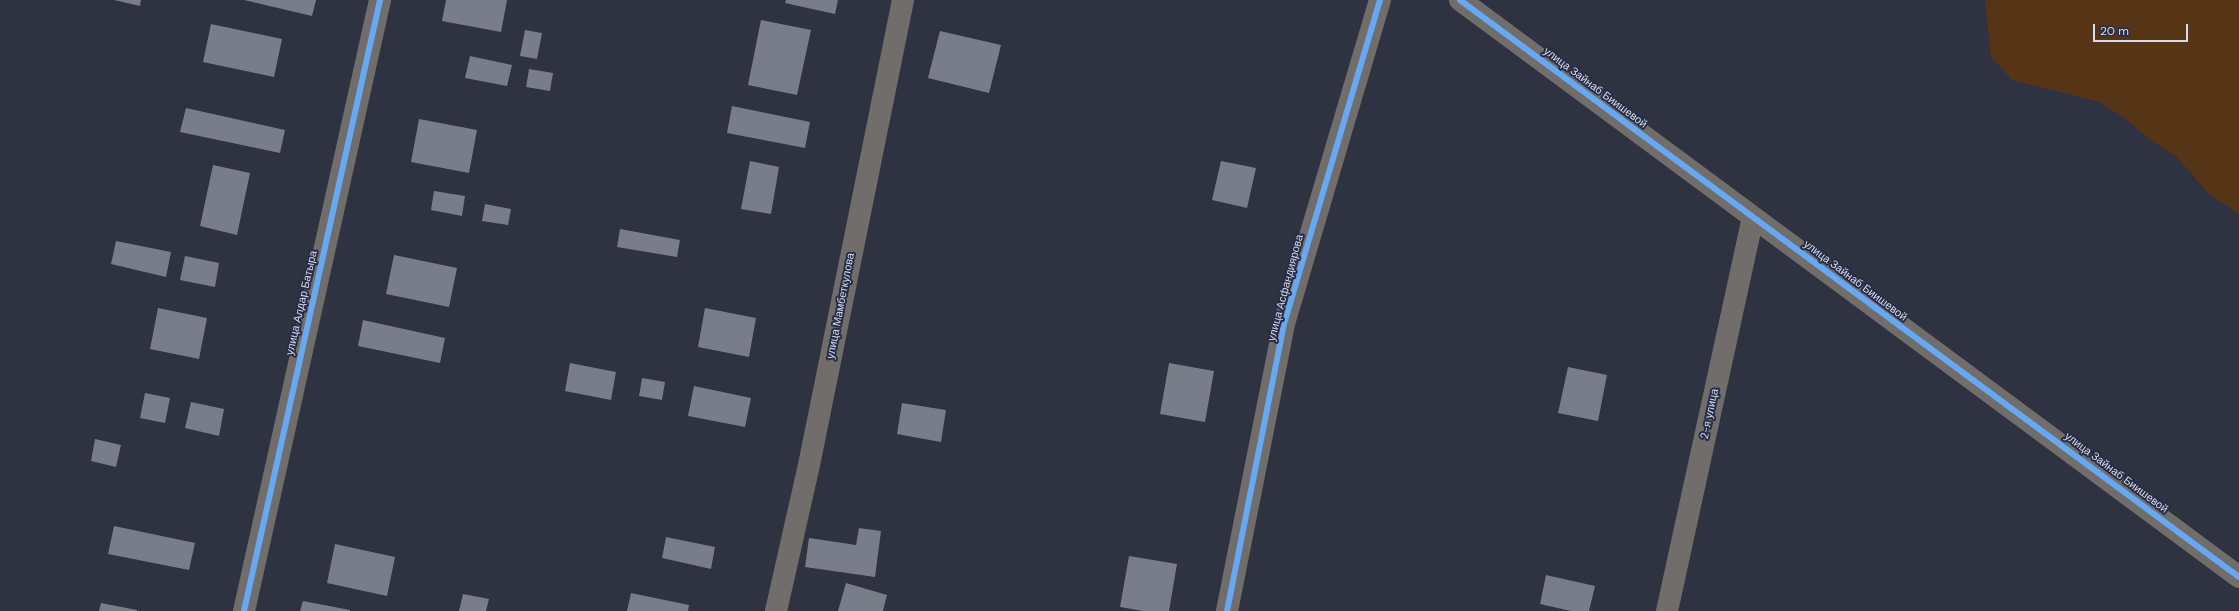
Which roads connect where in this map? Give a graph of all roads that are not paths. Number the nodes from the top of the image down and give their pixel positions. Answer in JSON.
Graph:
{"nodes":[{"id":1,"x":380,"y":0,"type":"edge"},
{"id":2,"x":903,"y":0,"type":"edge"},
{"id":3,"x":1380,"y":0,"type":"edge"},
{"id":4,"x":1460,"y":0,"type":"edge"},
{"id":5,"x":1753,"y":217,"type":"junction"},
{"id":6,"x":2239,"y":577,"type":"edge"},
{"id":7,"x":244,"y":611,"type":"edge"},
{"id":8,"x":776,"y":611,"type":"edge"},
{"id":9,"x":1227,"y":611,"type":"edge"},
{"id":10,"x":1667,"y":611,"type":"edge"}],
"edges":[{"from":1,"to":7,"type":"street","name":"улица Алдар Батыра"},
{"from":2,"to":8,"type":"street","name":"улица Мамбеткулова"},
{"from":3,"to":9,"type":"street","name":"улица Асфандиярова"},
{"from":4,"to":5,"type":"street","name":"улица Зайнаб Биишевой"},
{"from":5,"to":6,"type":"street","name":"улица Зайнаб Биишевой"},
{"from":5,"to":10,"type":"street","name":"2-я улица"}]}
